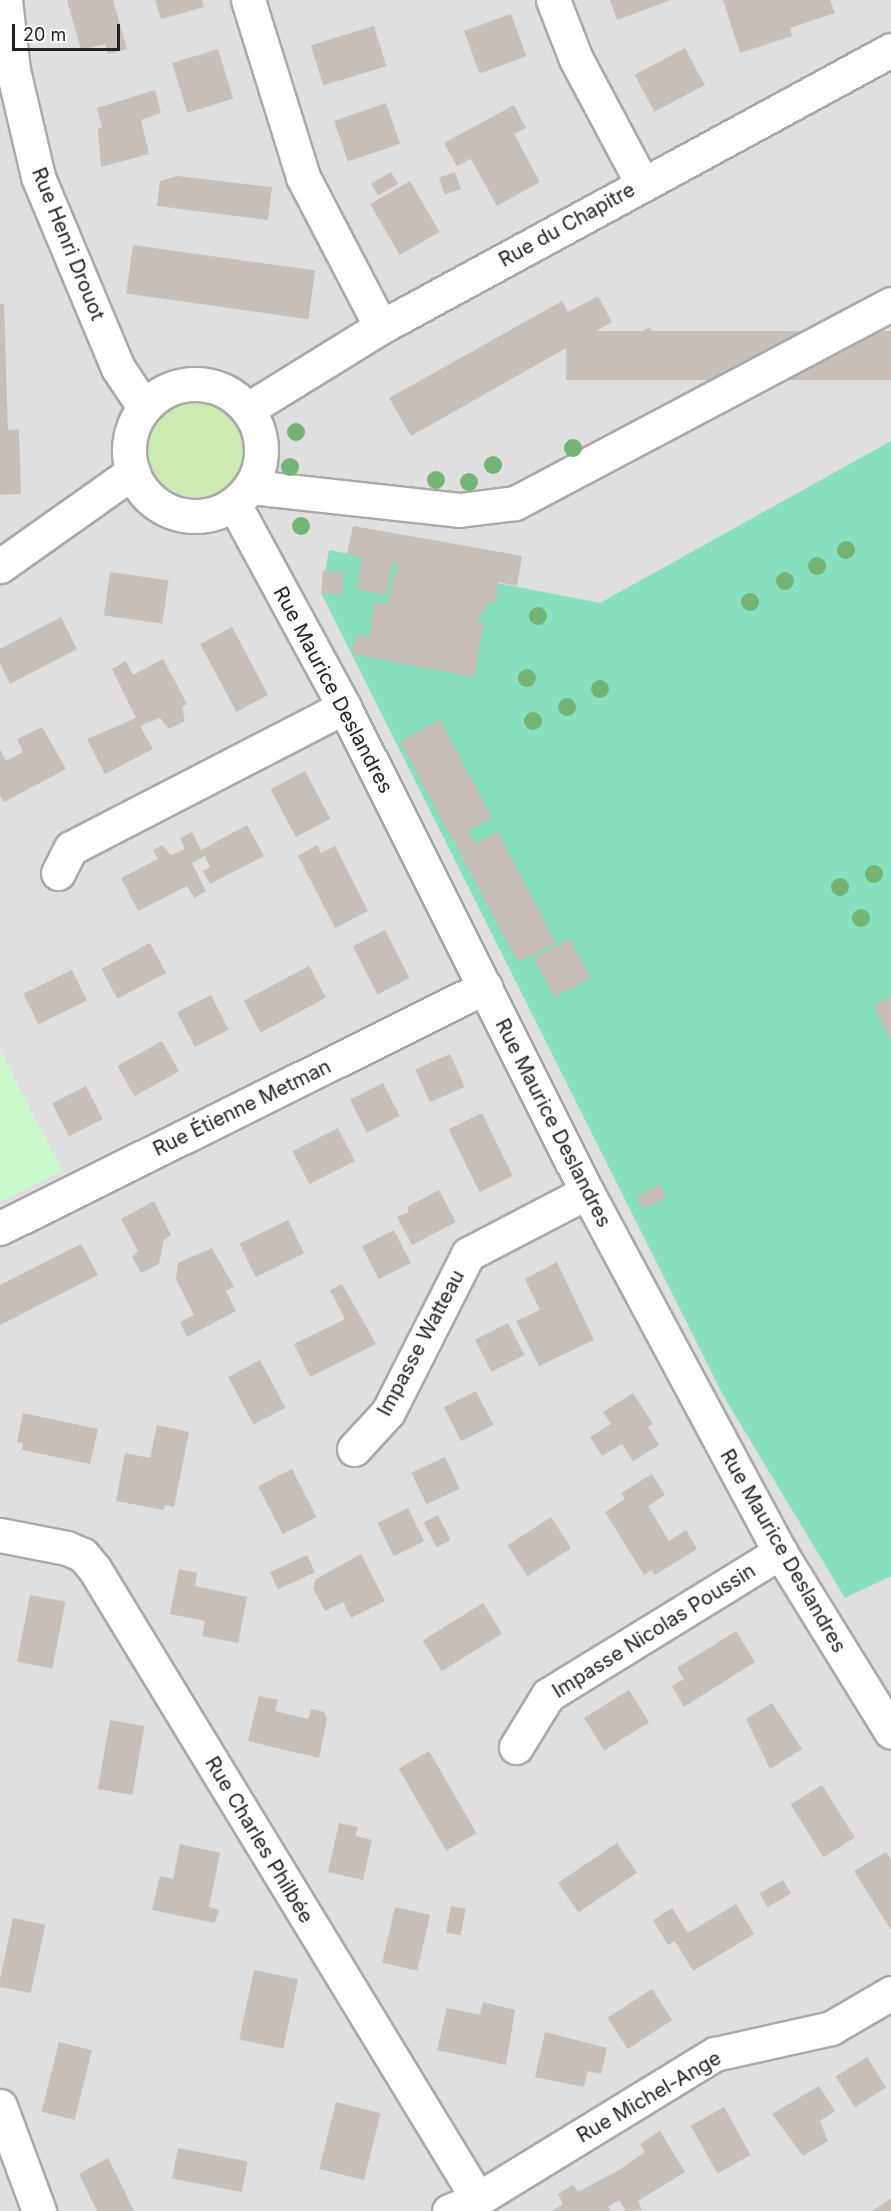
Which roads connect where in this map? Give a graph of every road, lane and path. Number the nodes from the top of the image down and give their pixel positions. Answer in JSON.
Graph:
{"nodes":[{"id":1,"x":4,"y":0,"type":"edge"},
{"id":2,"x":248,"y":0,"type":"edge"},
{"id":3,"x":553,"y":0,"type":"edge"},
{"id":4,"x":891,"y":50,"type":"edge"},
{"id":5,"x":642,"y":183,"type":"junction"},
{"id":6,"x":891,"y":304,"type":"edge"},
{"id":7,"x":381,"y":327,"type":"junction"},
{"id":8,"x":144,"y":407,"type":"junction"},
{"id":9,"x":248,"y":409,"type":"junction"},
{"id":10,"x":133,"y":472,"type":"junction"},
{"id":11,"x":242,"y":496,"type":"junction"},
{"id":12,"x":0,"y":566,"type":"edge"},
{"id":13,"x":344,"y":707,"type":"junction"},
{"id":14,"x":58,"y":873,"type":"dead end"},
{"id":15,"x":485,"y":987,"type":"junction"},
{"id":16,"x":587,"y":1192,"type":"junction"},
{"id":17,"x":0,"y":1228,"type":"edge"},
{"id":18,"x":354,"y":1449,"type":"dead end"},
{"id":19,"x":0,"y":1535,"type":"edge"},
{"id":20,"x":780,"y":1552,"type":"junction"},
{"id":21,"x":891,"y":1732,"type":"edge"},
{"id":22,"x":516,"y":1747,"type":"dead end"},
{"id":23,"x":891,"y":1993,"type":"edge"},
{"id":24,"x":0,"y":2106,"type":"edge"},
{"id":25,"x":463,"y":2205,"type":"edge"},
{"id":26,"x":39,"y":2211,"type":"edge"}],
"edges":[{"from":1,"to":8,"type":"street","name":"Rue Henri Drouot"},
{"from":2,"to":7,"type":"street"},
{"from":3,"to":5,"type":"street"},
{"from":4,"to":5,"type":"street","name":"Rue du Chapitre"},
{"from":5,"to":7,"type":"street","name":"Rue du Chapitre"},
{"from":6,"to":11,"type":"street"},
{"from":7,"to":9,"type":"street","name":"Rue du Chapitre"},
{"from":8,"to":9,"type":"street"},
{"from":8,"to":10,"type":"street"},
{"from":9,"to":11,"type":"street"},
{"from":10,"to":11,"type":"street"},
{"from":10,"to":12,"type":"street"},
{"from":11,"to":13,"type":"street","name":"Rue Maurice Deslandres"},
{"from":13,"to":14,"type":"street"},
{"from":13,"to":15,"type":"street","name":"Rue Maurice Deslandres"},
{"from":15,"to":16,"type":"street","name":"Rue Maurice Deslandres"},
{"from":15,"to":17,"type":"street","name":"Rue Étienne Metman"},
{"from":16,"to":18,"type":"street","name":"Impasse Watteau"},
{"from":16,"to":20,"type":"street","name":"Rue Maurice Deslandres"},
{"from":19,"to":25,"type":"street","name":"Rue Charles Philbée"},
{"from":20,"to":21,"type":"street","name":"Rue Maurice Deslandres"},
{"from":20,"to":22,"type":"street","name":"Impasse Nicolas Poussin"},
{"from":23,"to":25,"type":"street","name":"Rue Michel-Ange"},
{"from":24,"to":26,"type":"street"}]}
